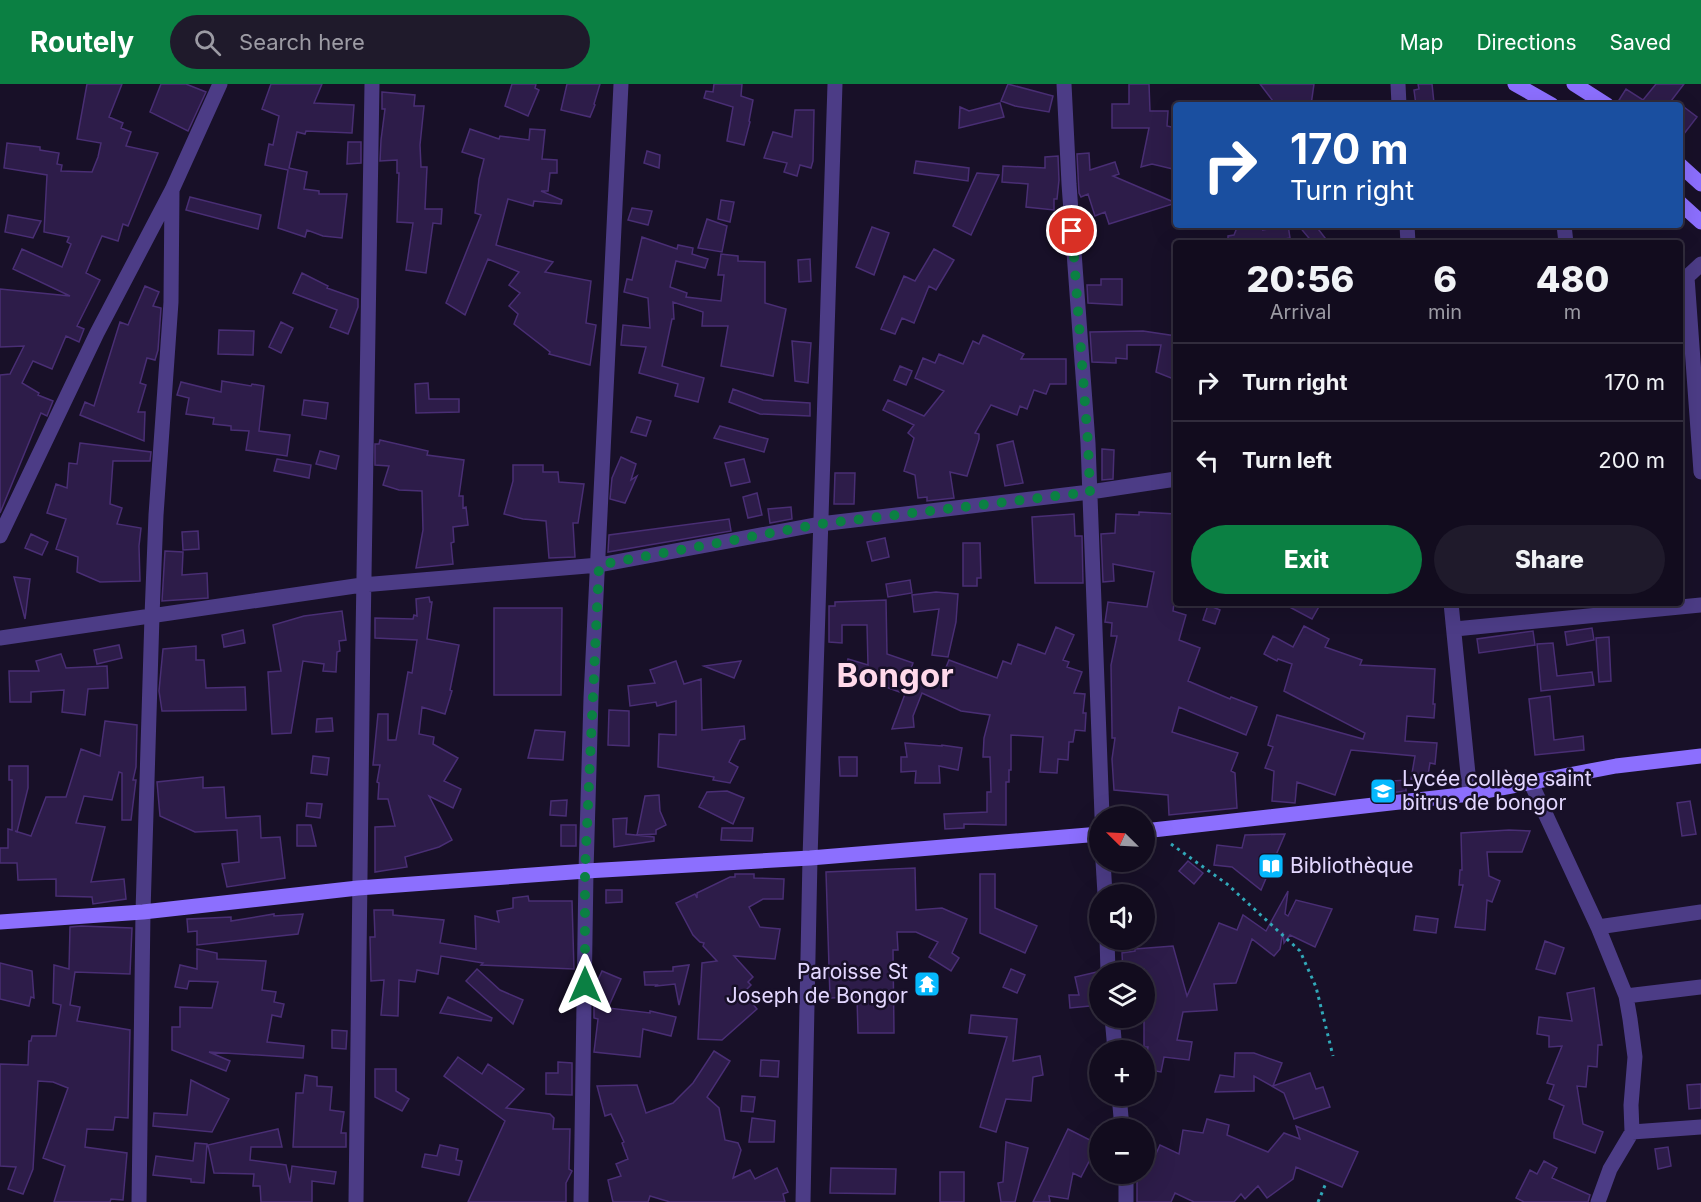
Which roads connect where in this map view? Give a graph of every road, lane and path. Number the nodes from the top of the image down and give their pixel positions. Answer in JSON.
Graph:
{"nodes":[{"id":1,"x":220,"y":84,"type":"edge"},
{"id":2,"x":372,"y":84,"type":"edge"},
{"id":3,"x":621,"y":84,"type":"edge"},
{"id":4,"x":835,"y":84,"type":"edge"},
{"id":5,"x":1064,"y":84,"type":"edge"},
{"id":6,"x":1398,"y":84,"type":"edge"},
{"id":7,"x":1515,"y":84,"type":"edge"},
{"id":8,"x":1574,"y":84,"type":"edge"},
{"id":9,"x":1399,"y":102,"type":"edge"},
{"id":10,"x":1547,"y":102,"type":"edge"},
{"id":11,"x":1602,"y":102,"type":"edge"},
{"id":12,"x":1683,"y":168,"type":"edge"},
{"id":13,"x":1701,"y":184,"type":"edge"},
{"id":14,"x":172,"y":190,"type":"junction"},
{"id":15,"x":1683,"y":205,"type":"edge"},
{"id":16,"x":1701,"y":222,"type":"edge"},
{"id":17,"x":1701,"y":264,"type":"edge"},
{"id":18,"x":1683,"y":277,"type":"edge"},
{"id":19,"x":1701,"y":472,"type":"edge"},
{"id":20,"x":1173,"y":479,"type":"edge"},
{"id":21,"x":1090,"y":492,"type":"junction"},
{"id":22,"x":820,"y":524,"type":"junction"},
{"id":23,"x":0,"y":536,"type":"edge"},
{"id":24,"x":599,"y":565,"type":"junction"},
{"id":25,"x":362,"y":585,"type":"junction"},
{"id":26,"x":1701,"y":605,"type":"edge"},
{"id":27,"x":1451,"y":606,"type":"edge"},
{"id":28,"x":1674,"y":606,"type":"edge"},
{"id":29,"x":1683,"y":606,"type":"edge"},
{"id":30,"x":1594,"y":609,"type":"edge"},
{"id":31,"x":153,"y":616,"type":"junction"},
{"id":32,"x":1455,"y":629,"type":"junction"},
{"id":33,"x":0,"y":638,"type":"edge"},
{"id":34,"x":1701,"y":756,"type":"edge"},
{"id":35,"x":1531,"y":783,"type":"junction"},
{"id":36,"x":1470,"y":794,"type":"junction"},
{"id":37,"x":1102,"y":806,"type":"edge"},
{"id":38,"x":1155,"y":830,"type":"edge"},
{"id":39,"x":1089,"y":835,"type":"edge"},
{"id":40,"x":1155,"y":835,"type":"edge"},
{"id":41,"x":810,"y":858,"type":"junction"},
{"id":42,"x":585,"y":871,"type":"junction"},
{"id":43,"x":358,"y":888,"type":"junction"},
{"id":44,"x":143,"y":912,"type":"junction"},
{"id":45,"x":1701,"y":912,"type":"edge"},
{"id":46,"x":0,"y":922,"type":"edge"},
{"id":47,"x":1598,"y":927,"type":"junction"},
{"id":48,"x":1701,"y":987,"type":"edge"},
{"id":49,"x":1626,"y":996,"type":"junction"},
{"id":50,"x":1333,"y":1056,"type":"dead end"},
{"id":51,"x":1701,"y":1127,"type":"edge"},
{"id":52,"x":1632,"y":1132,"type":"junction"},
{"id":53,"x":1326,"y":1183,"type":"dead end"},
{"id":54,"x":1126,"y":1184,"type":"edge"},
{"id":55,"x":139,"y":1202,"type":"edge"},
{"id":56,"x":356,"y":1202,"type":"edge"},
{"id":57,"x":581,"y":1202,"type":"edge"},
{"id":58,"x":803,"y":1202,"type":"edge"},
{"id":59,"x":1126,"y":1202,"type":"edge"},
{"id":60,"x":1318,"y":1202,"type":"edge"},
{"id":61,"x":1598,"y":1202,"type":"edge"}],
"edges":[{"from":1,"to":14,"type":"street"},
{"from":2,"to":25,"type":"street"},
{"from":3,"to":24,"type":"street"},
{"from":4,"to":22,"type":"street"},
{"from":5,"to":21,"type":"street"},
{"from":6,"to":9,"type":"street"},
{"from":7,"to":10,"type":"street"},
{"from":8,"to":11,"type":"street"},
{"from":12,"to":13,"type":"street"},
{"from":14,"to":23,"type":"street"},
{"from":14,"to":31,"type":"street"},
{"from":15,"to":16,"type":"street"},
{"from":17,"to":18,"type":"street"},
{"from":18,"to":19,"type":"street"},
{"from":20,"to":21,"type":"street"},
{"from":21,"to":22,"type":"street"},
{"from":21,"to":37,"type":"street"},
{"from":22,"to":24,"type":"street"},
{"from":22,"to":41,"type":"street"},
{"from":24,"to":25,"type":"street"},
{"from":24,"to":42,"type":"street"},
{"from":25,"to":31,"type":"street"},
{"from":25,"to":43,"type":"street"},
{"from":26,"to":29,"type":"street"},
{"from":27,"to":32,"type":"street"},
{"from":28,"to":30,"type":"street"},
{"from":30,"to":32,"type":"street"},
{"from":31,"to":33,"type":"street"},
{"from":31,"to":44,"type":"street"},
{"from":32,"to":36,"type":"street"},
{"from":34,"to":35,"type":"street"},
{"from":35,"to":36,"type":"street"},
{"from":35,"to":47,"type":"street"},
{"from":36,"to":38,"type":"street"},
{"from":39,"to":41,"type":"street"},
{"from":40,"to":50,"type":"path"},
{"from":41,"to":42,"type":"street"},
{"from":41,"to":58,"type":"street"},
{"from":42,"to":43,"type":"street"},
{"from":42,"to":57,"type":"street"},
{"from":43,"to":44,"type":"street"},
{"from":43,"to":56,"type":"street"},
{"from":44,"to":46,"type":"street"},
{"from":44,"to":55,"type":"street"},
{"from":45,"to":47,"type":"street"},
{"from":47,"to":49,"type":"street"},
{"from":48,"to":49,"type":"street"},
{"from":49,"to":52,"type":"street"},
{"from":51,"to":52,"type":"street"},
{"from":52,"to":61,"type":"street"},
{"from":53,"to":60,"type":"path"},
{"from":54,"to":59,"type":"street"}]}
